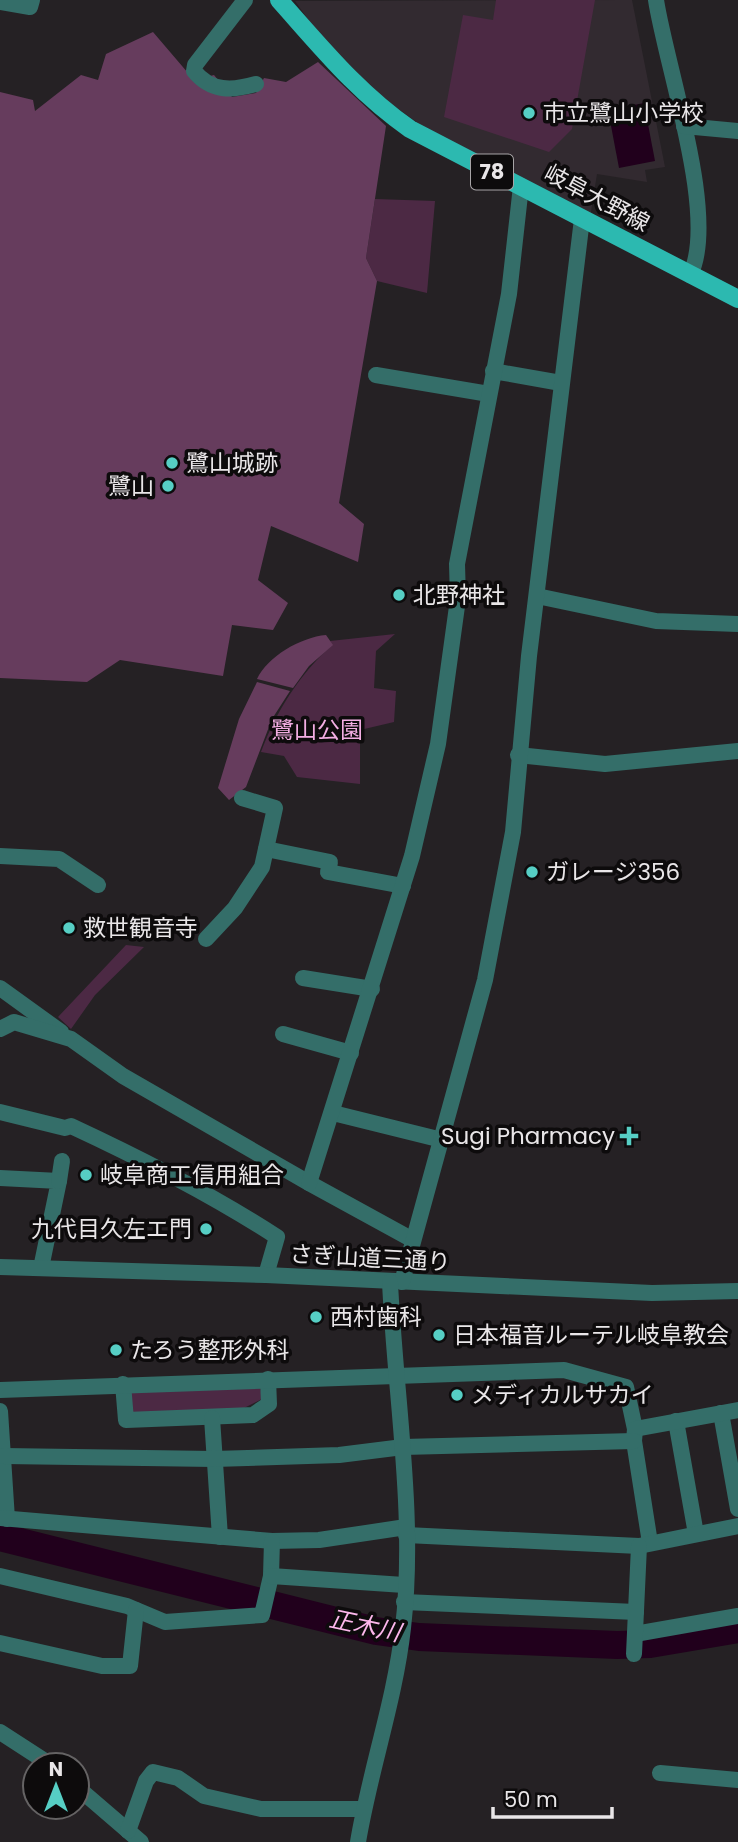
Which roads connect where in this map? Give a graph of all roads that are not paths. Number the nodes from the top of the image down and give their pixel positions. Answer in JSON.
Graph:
{"nodes":[{"id":1,"x":32,"y":0,"type":"edge"},
{"id":2,"x":245,"y":0,"type":"edge"},
{"id":3,"x":279,"y":0,"type":"edge"},
{"id":4,"x":656,"y":0,"type":"edge"},
{"id":5,"x":0,"y":2,"type":"edge"},
{"id":6,"x":256,"y":85,"type":"dead end"},
{"id":7,"x":684,"y":126,"type":"junction"},
{"id":8,"x":738,"y":131,"type":"edge"},
{"id":9,"x":522,"y":186,"type":"junction"},
{"id":10,"x":582,"y":219,"type":"junction"},
{"id":11,"x":690,"y":275,"type":"junction"},
{"id":12,"x":738,"y":299,"type":"edge"},
{"id":13,"x":493,"y":372,"type":"junction"},
{"id":14,"x":376,"y":375,"type":"dead end"},
{"id":15,"x":561,"y":383,"type":"junction"},
{"id":16,"x":489,"y":394,"type":"junction"},
{"id":17,"x":537,"y":596,"type":"junction"},
{"id":18,"x":738,"y":624,"type":"edge"},
{"id":19,"x":738,"y":751,"type":"edge"},
{"id":20,"x":519,"y":755,"type":"junction"},
{"id":21,"x":242,"y":798,"type":"dead end"},
{"id":22,"x":266,"y":849,"type":"junction"},
{"id":23,"x":0,"y":856,"type":"edge"},
{"id":24,"x":98,"y":885,"type":"dead end"},
{"id":25,"x":403,"y":886,"type":"junction"},
{"id":26,"x":206,"y":939,"type":"dead end"},
{"id":27,"x":303,"y":978,"type":"dead end"},
{"id":28,"x":0,"y":988,"type":"edge"},
{"id":29,"x":372,"y":989,"type":"junction"},
{"id":30,"x":0,"y":1029,"type":"edge"},
{"id":31,"x":283,"y":1034,"type":"dead end"},
{"id":32,"x":71,"y":1039,"type":"junction"},
{"id":33,"x":351,"y":1053,"type":"junction"},
{"id":34,"x":0,"y":1112,"type":"edge"},
{"id":35,"x":332,"y":1113,"type":"junction"},
{"id":36,"x":442,"y":1140,"type":"junction"},
{"id":37,"x":62,"y":1161,"type":"dead end"},
{"id":38,"x":0,"y":1178,"type":"edge"},
{"id":39,"x":59,"y":1181,"type":"junction"},
{"id":40,"x":309,"y":1184,"type":"junction"},
{"id":41,"x":414,"y":1240,"type":"junction"},
{"id":42,"x":0,"y":1267,"type":"edge"},
{"id":43,"x":41,"y":1268,"type":"junction"},
{"id":44,"x":266,"y":1275,"type":"junction"},
{"id":45,"x":396,"y":1282,"type":"junction"},
{"id":46,"x":738,"y":1291,"type":"edge"},
{"id":47,"x":394,"y":1376,"type":"junction"},
{"id":48,"x":268,"y":1379,"type":"junction"},
{"id":49,"x":123,"y":1384,"type":"junction"},
{"id":50,"x":0,"y":1390,"type":"edge"},
{"id":51,"x":738,"y":1410,"type":"edge"},
{"id":52,"x":0,"y":1411,"type":"edge"},
{"id":53,"x":721,"y":1413,"type":"junction"},
{"id":54,"x":212,"y":1418,"type":"junction"},
{"id":55,"x":676,"y":1422,"type":"junction"},
{"id":56,"x":635,"y":1435,"type":"junction"},
{"id":57,"x":403,"y":1447,"type":"junction"},
{"id":58,"x":215,"y":1459,"type":"junction"},
{"id":59,"x":3,"y":1462,"type":"edge"},
{"id":60,"x":738,"y":1509,"type":"edge"},
{"id":61,"x":3,"y":1518,"type":"edge"},
{"id":62,"x":738,"y":1526,"type":"edge"},
{"id":63,"x":406,"y":1531,"type":"junction"},
{"id":64,"x":696,"y":1534,"type":"junction"},
{"id":65,"x":220,"y":1537,"type":"junction"},
{"id":66,"x":272,"y":1541,"type":"junction"},
{"id":67,"x":645,"y":1545,"type":"junction"},
{"id":68,"x":0,"y":1576,"type":"edge"},
{"id":69,"x":271,"y":1576,"type":"junction"},
{"id":70,"x":404,"y":1585,"type":"junction"},
{"id":71,"x":404,"y":1602,"type":"junction"},
{"id":72,"x":136,"y":1610,"type":"junction"},
{"id":73,"x":636,"y":1612,"type":"junction"},
{"id":74,"x":738,"y":1616,"type":"edge"},
{"id":75,"x":0,"y":1643,"type":"edge"},
{"id":76,"x":0,"y":1732,"type":"edge"},
{"id":77,"x":29,"y":1751,"type":"edge"},
{"id":78,"x":660,"y":1773,"type":"dead end"},
{"id":79,"x":738,"y":1780,"type":"edge"},
{"id":80,"x":91,"y":1799,"type":"edge"},
{"id":81,"x":364,"y":1809,"type":"junction"},
{"id":82,"x":135,"y":1837,"type":"edge"},
{"id":83,"x":358,"y":1842,"type":"edge"}],
"edges":[{"from":1,"to":5,"type":"street"},
{"from":2,"to":6,"type":"street"},
{"from":3,"to":9,"type":"main road","name":"岐阜大野線","number":"78"},
{"from":4,"to":7,"type":"street"},
{"from":7,"to":8,"type":"street"},
{"from":7,"to":11,"type":"street"},
{"from":9,"to":10,"type":"main road","name":"岐阜大野線","number":"78"},
{"from":9,"to":13,"type":"street"},
{"from":10,"to":11,"type":"main road","name":"岐阜大野線","number":"78"},
{"from":10,"to":15,"type":"street"},
{"from":11,"to":12,"type":"main road","name":"岐阜大野線","number":"78"},
{"from":13,"to":15,"type":"street"},
{"from":13,"to":16,"type":"street"},
{"from":14,"to":16,"type":"street"},
{"from":15,"to":17,"type":"street"},
{"from":16,"to":25,"type":"street"},
{"from":17,"to":18,"type":"street"},
{"from":17,"to":20,"type":"street"},
{"from":19,"to":20,"type":"street"},
{"from":20,"to":36,"type":"street"},
{"from":21,"to":22,"type":"street"},
{"from":22,"to":25,"type":"street"},
{"from":22,"to":26,"type":"street"},
{"from":23,"to":24,"type":"street"},
{"from":25,"to":29,"type":"street"},
{"from":27,"to":29,"type":"street"},
{"from":28,"to":32,"type":"street"},
{"from":29,"to":33,"type":"street"},
{"from":30,"to":32,"type":"street"},
{"from":31,"to":33,"type":"street"},
{"from":32,"to":40,"type":"street"},
{"from":33,"to":35,"type":"street"},
{"from":34,"to":44,"type":"street"},
{"from":35,"to":36,"type":"street"},
{"from":35,"to":40,"type":"street"},
{"from":36,"to":41,"type":"street"},
{"from":37,"to":39,"type":"street"},
{"from":38,"to":39,"type":"street"},
{"from":39,"to":43,"type":"street"},
{"from":40,"to":41,"type":"street"},
{"from":41,"to":45,"type":"street"},
{"from":42,"to":43,"type":"street","name":"さぎ山道三通り"},
{"from":43,"to":44,"type":"street","name":"さぎ山道三通り"},
{"from":44,"to":45,"type":"street","name":"さぎ山道三通り"},
{"from":45,"to":46,"type":"street","name":"さぎ山道三通り"},
{"from":45,"to":47,"type":"street"},
{"from":47,"to":48,"type":"street"},
{"from":47,"to":56,"type":"street"},
{"from":47,"to":57,"type":"street"},
{"from":48,"to":49,"type":"street"},
{"from":48,"to":54,"type":"street"},
{"from":49,"to":50,"type":"street"},
{"from":49,"to":54,"type":"street"},
{"from":51,"to":53,"type":"street"},
{"from":52,"to":59,"type":"street"},
{"from":53,"to":55,"type":"street"},
{"from":53,"to":60,"type":"street"},
{"from":54,"to":58,"type":"street"},
{"from":55,"to":56,"type":"street"},
{"from":55,"to":64,"type":"street"},
{"from":56,"to":57,"type":"street"},
{"from":56,"to":67,"type":"street"},
{"from":57,"to":58,"type":"street"},
{"from":57,"to":63,"type":"street"},
{"from":58,"to":59,"type":"street"},
{"from":58,"to":65,"type":"street"},
{"from":59,"to":61,"type":"street"},
{"from":61,"to":65,"type":"street"},
{"from":62,"to":64,"type":"street"},
{"from":63,"to":66,"type":"street"},
{"from":63,"to":67,"type":"street"},
{"from":63,"to":70,"type":"street"},
{"from":64,"to":67,"type":"street"},
{"from":65,"to":66,"type":"street"},
{"from":66,"to":69,"type":"street"},
{"from":67,"to":73,"type":"street"},
{"from":68,"to":72,"type":"street"},
{"from":69,"to":70,"type":"street"},
{"from":69,"to":72,"type":"street"},
{"from":70,"to":71,"type":"street"},
{"from":71,"to":73,"type":"street"},
{"from":71,"to":81,"type":"street"},
{"from":72,"to":75,"type":"street"},
{"from":73,"to":74,"type":"street"},
{"from":76,"to":77,"type":"street"},
{"from":78,"to":79,"type":"street"},
{"from":80,"to":82,"type":"street"},
{"from":81,"to":82,"type":"street"},
{"from":81,"to":83,"type":"street"}]}
